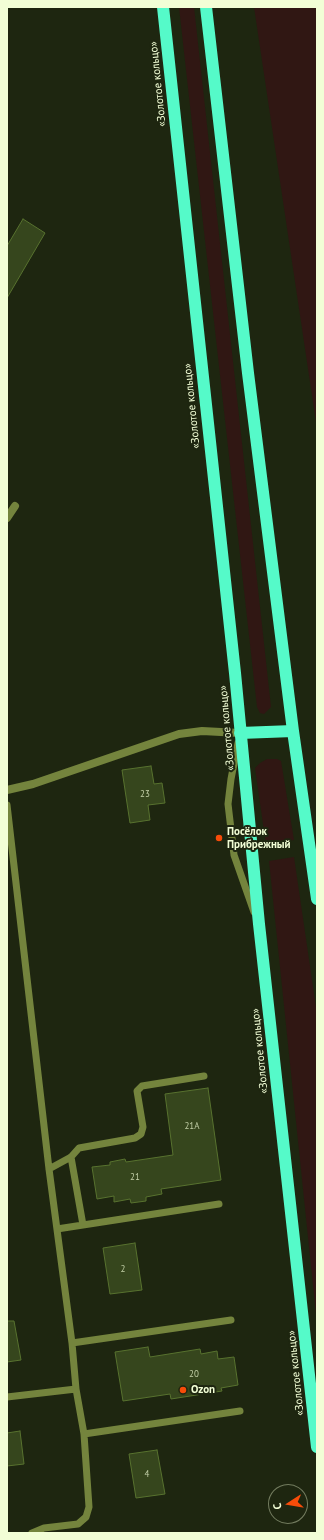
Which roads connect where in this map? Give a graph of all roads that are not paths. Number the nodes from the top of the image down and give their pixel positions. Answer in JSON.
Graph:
{"nodes":[{"id":1,"x":163,"y":7,"type":"edge"},
{"id":2,"x":206,"y":7,"type":"edge"},
{"id":3,"x":15,"y":506,"type":"dead end"},
{"id":4,"x":7,"y":518,"type":"edge"},
{"id":5,"x":293,"y":731,"type":"junction"},
{"id":6,"x":240,"y":733,"type":"junction"},
{"id":7,"x":7,"y":790,"type":"edge"},
{"id":8,"x":7,"y":805,"type":"edge"},
{"id":9,"x":317,"y":899,"type":"edge"},
{"id":10,"x":258,"y":924,"type":"junction"},
{"id":11,"x":204,"y":1076,"type":"dead end"},
{"id":12,"x":71,"y":1157,"type":"junction"},
{"id":13,"x":49,"y":1169,"type":"junction"},
{"id":14,"x":219,"y":1204,"type":"dead end"},
{"id":15,"x":83,"y":1225,"type":"junction"},
{"id":16,"x":57,"y":1229,"type":"junction"},
{"id":17,"x":231,"y":1320,"type":"dead end"},
{"id":18,"x":72,"y":1343,"type":"junction"},
{"id":19,"x":76,"y":1389,"type":"junction"},
{"id":20,"x":7,"y":1397,"type":"edge"},
{"id":21,"x":240,"y":1411,"type":"dead end"},
{"id":22,"x":84,"y":1434,"type":"junction"},
{"id":23,"x":317,"y":1447,"type":"edge"},
{"id":24,"x":32,"y":1533,"type":"edge"}],
"edges":[{"from":1,"to":6,"type":"highway","name":"«Золотое кольцо»"},
{"from":2,"to":5,"type":"highway"},
{"from":3,"to":4,"type":"street"},
{"from":5,"to":6,"type":"highway"},
{"from":5,"to":9,"type":"highway"},
{"from":6,"to":7,"type":"street"},
{"from":6,"to":10,"type":"highway","name":"«Золотое кольцо»"},
{"from":6,"to":10,"type":"lane"},
{"from":8,"to":13,"type":"lane"},
{"from":10,"to":23,"type":"highway","name":"«Золотое кольцо»"},
{"from":11,"to":12,"type":"lane"},
{"from":12,"to":13,"type":"lane"},
{"from":12,"to":15,"type":"lane"},
{"from":13,"to":16,"type":"lane"},
{"from":14,"to":15,"type":"lane"},
{"from":15,"to":16,"type":"lane"},
{"from":16,"to":18,"type":"lane"},
{"from":17,"to":18,"type":"lane"},
{"from":18,"to":19,"type":"lane"},
{"from":19,"to":20,"type":"lane"},
{"from":19,"to":22,"type":"lane"},
{"from":21,"to":22,"type":"lane"},
{"from":22,"to":24,"type":"lane"}]}
